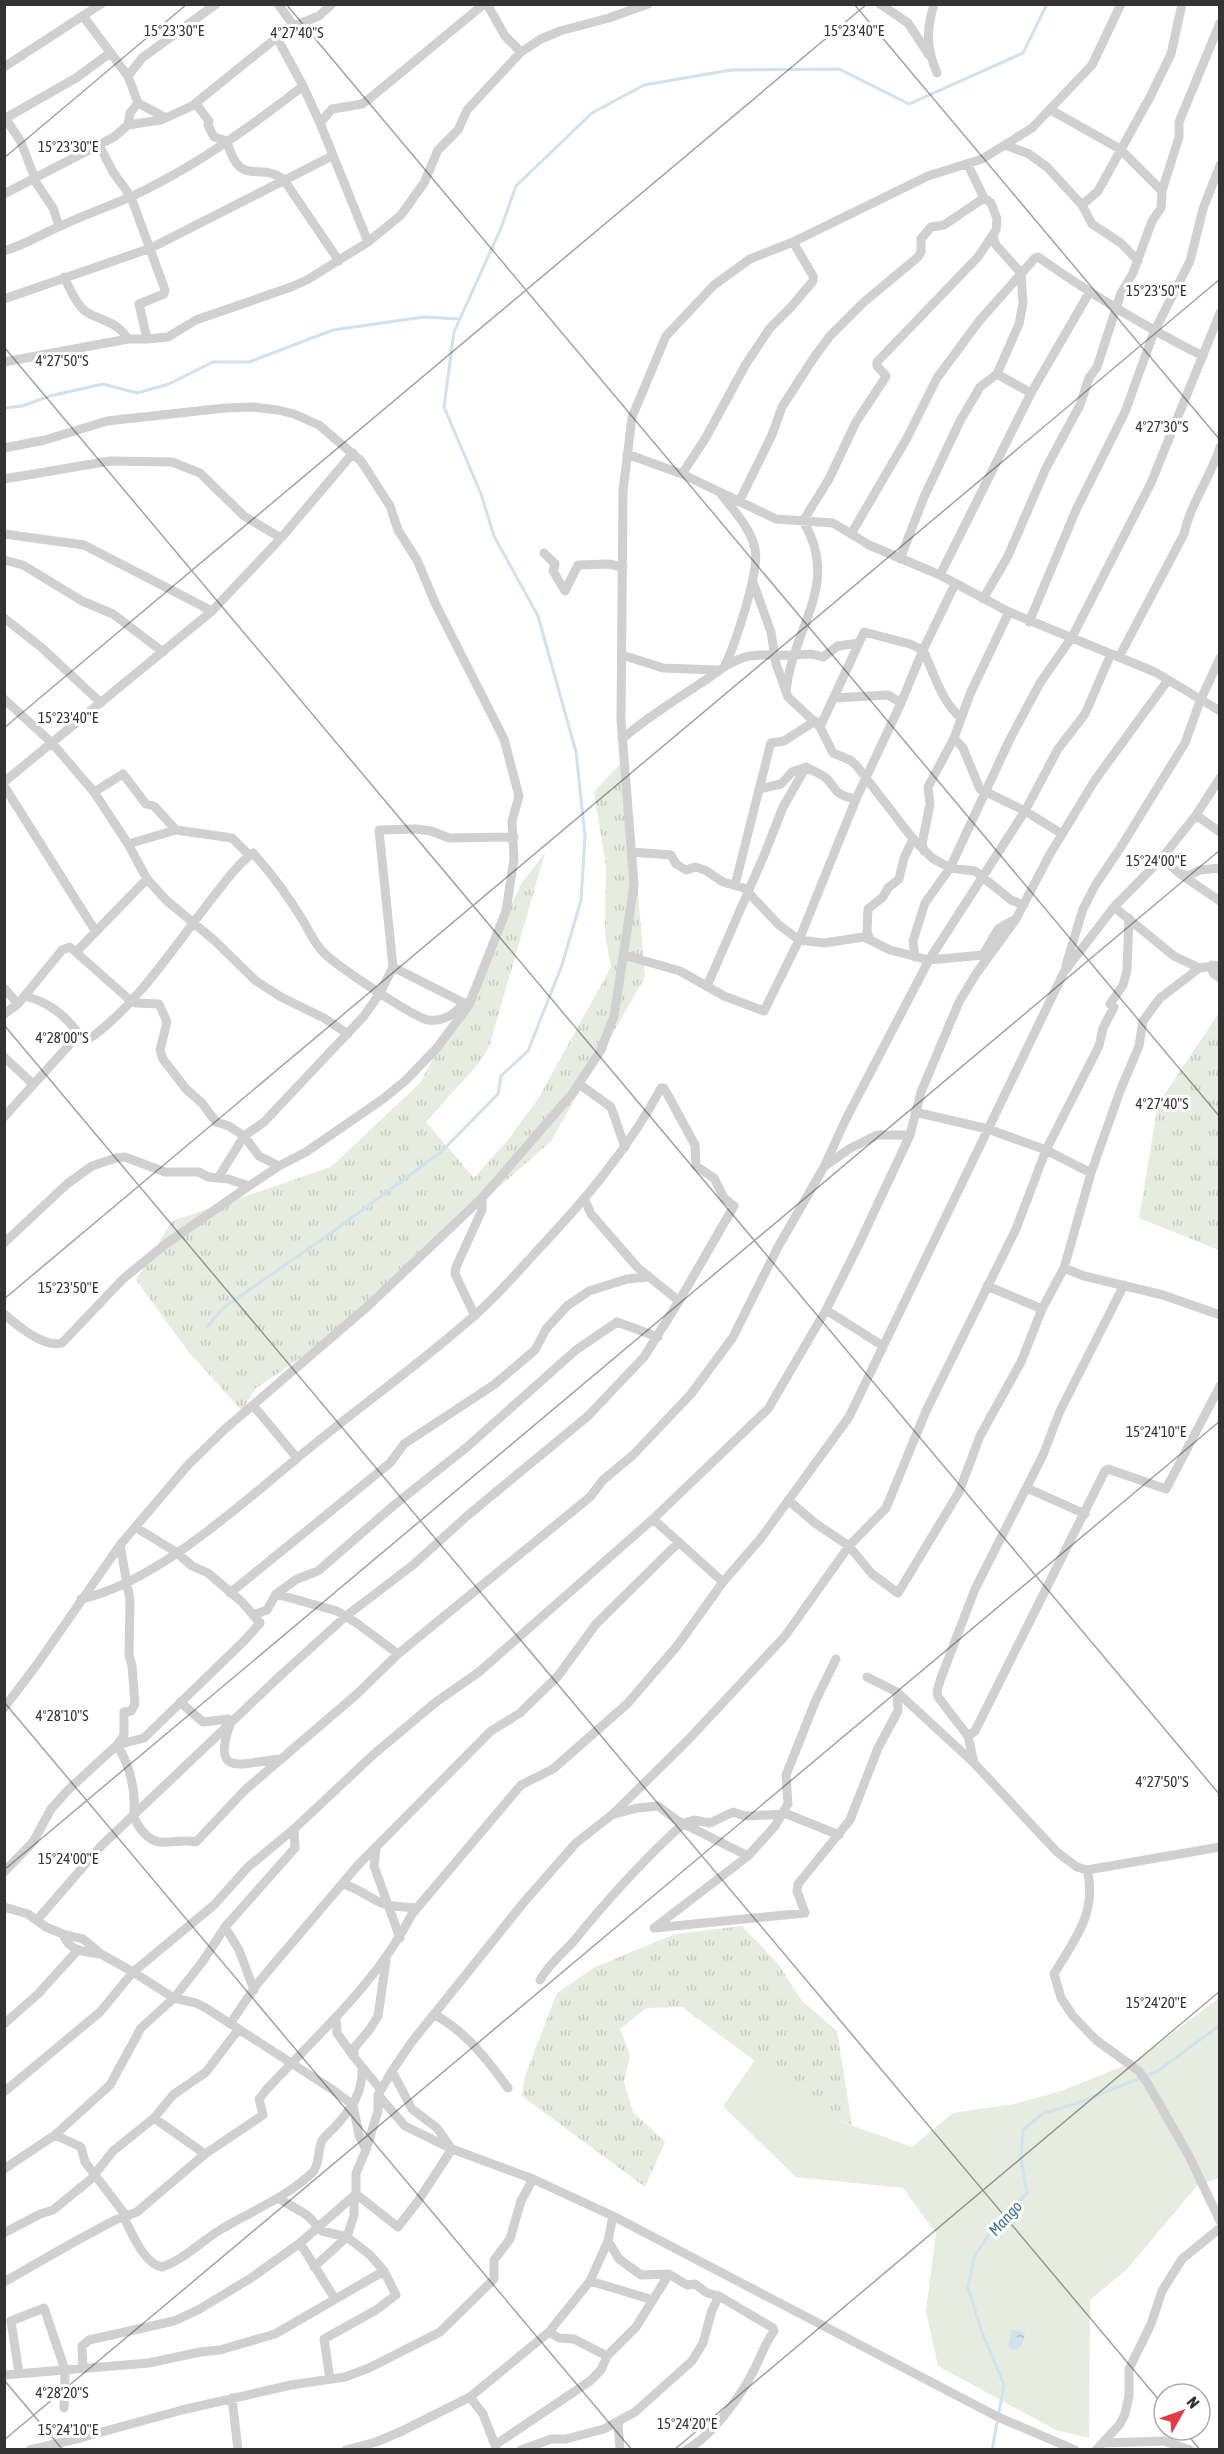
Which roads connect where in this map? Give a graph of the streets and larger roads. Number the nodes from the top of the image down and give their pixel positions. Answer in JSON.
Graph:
{"nodes":[{"id":1,"x":101,"y":4,"type":"edge"},
{"id":2,"x":216,"y":4,"type":"edge"},
{"id":3,"x":278,"y":4,"type":"edge"},
{"id":4,"x":332,"y":4,"type":"edge"},
{"id":5,"x":485,"y":4,"type":"edge"},
{"id":6,"x":648,"y":4,"type":"edge"},
{"id":7,"x":880,"y":4,"type":"edge"},
{"id":8,"x":934,"y":4,"type":"edge"},
{"id":9,"x":1121,"y":4,"type":"edge"},
{"id":10,"x":1182,"y":4,"type":"edge"},
{"id":11,"x":83,"y":16,"type":"junction"},
{"id":12,"x":1220,"y":23,"type":"edge"},
{"id":13,"x":294,"y":26,"type":"junction"},
{"id":14,"x":277,"y":38,"type":"junction"},
{"id":15,"x":521,"y":52,"type":"junction"},
{"id":16,"x":110,"y":53,"type":"junction"},
{"id":17,"x":929,"y":55,"type":"junction"},
{"id":18,"x":4,"y":67,"type":"edge"},
{"id":19,"x":937,"y":73,"type":"dead end"},
{"id":20,"x":128,"y":76,"type":"junction"},
{"id":21,"x":303,"y":86,"type":"junction"},
{"id":22,"x":138,"y":103,"type":"junction"},
{"id":23,"x":196,"y":104,"type":"junction"},
{"id":24,"x":1051,"y":110,"type":"junction"},
{"id":25,"x":5,"y":118,"type":"edge"},
{"id":26,"x":166,"y":118,"type":"junction"},
{"id":27,"x":320,"y":123,"type":"junction"},
{"id":28,"x":128,"y":125,"type":"junction"},
{"id":29,"x":227,"y":141,"type":"junction"},
{"id":30,"x":98,"y":143,"type":"junction"},
{"id":31,"x":1005,"y":145,"type":"junction"},
{"id":32,"x":1120,"y":149,"type":"junction"},
{"id":33,"x":332,"y":156,"type":"junction"},
{"id":34,"x":968,"y":165,"type":"junction"},
{"id":35,"x":1220,"y":165,"type":"edge"},
{"id":36,"x":36,"y":178,"type":"junction"},
{"id":37,"x":284,"y":180,"type":"junction"},
{"id":38,"x":1162,"y":191,"type":"junction"},
{"id":39,"x":4,"y":194,"type":"edge"},
{"id":40,"x":131,"y":196,"type":"junction"},
{"id":41,"x":984,"y":198,"type":"junction"},
{"id":42,"x":1082,"y":205,"type":"junction"},
{"id":43,"x":59,"y":226,"type":"junction"},
{"id":44,"x":993,"y":236,"type":"junction"},
{"id":45,"x":368,"y":242,"type":"junction"},
{"id":46,"x":794,"y":242,"type":"junction"},
{"id":47,"x":151,"y":248,"type":"junction"},
{"id":48,"x":4,"y":251,"type":"edge"},
{"id":49,"x":339,"y":261,"type":"junction"},
{"id":50,"x":1138,"y":261,"type":"junction"},
{"id":51,"x":1021,"y":273,"type":"junction"},
{"id":52,"x":64,"y":277,"type":"junction"},
{"id":53,"x":1089,"y":293,"type":"junction"},
{"id":54,"x":4,"y":299,"type":"edge"},
{"id":55,"x":1116,"y":309,"type":"junction"},
{"id":56,"x":1220,"y":313,"type":"edge"},
{"id":57,"x":1154,"y":332,"type":"junction"},
{"id":58,"x":128,"y":339,"type":"junction"},
{"id":59,"x":147,"y":339,"type":"junction"},
{"id":60,"x":1203,"y":356,"type":"junction"},
{"id":61,"x":4,"y":362,"type":"edge"},
{"id":62,"x":997,"y":374,"type":"junction"},
{"id":63,"x":1031,"y":393,"type":"junction"},
{"id":64,"x":1220,"y":447,"type":"edge"},
{"id":65,"x":4,"y":448,"type":"edge"},
{"id":66,"x":353,"y":453,"type":"junction"},
{"id":67,"x":627,"y":453,"type":"junction"},
{"id":68,"x":682,"y":474,"type":"junction"},
{"id":69,"x":4,"y":479,"type":"edge"},
{"id":70,"x":719,"y":492,"type":"junction"},
{"id":71,"x":739,"y":502,"type":"junction"},
{"id":72,"x":803,"y":521,"type":"junction"},
{"id":73,"x":4,"y":534,"type":"edge"},
{"id":74,"x":851,"y":534,"type":"junction"},
{"id":75,"x":281,"y":538,"type":"junction"},
{"id":76,"x":544,"y":553,"type":"dead end"},
{"id":77,"x":900,"y":559,"type":"junction"},
{"id":78,"x":4,"y":560,"type":"edge"},
{"id":79,"x":623,"y":567,"type":"junction"},
{"id":80,"x":940,"y":575,"type":"junction"},
{"id":81,"x":753,"y":582,"type":"junction"},
{"id":82,"x":955,"y":584,"type":"junction"},
{"id":83,"x":983,"y":599,"type":"junction"},
{"id":84,"x":212,"y":611,"type":"junction"},
{"id":85,"x":1009,"y":612,"type":"junction"},
{"id":86,"x":4,"y":618,"type":"edge"},
{"id":87,"x":1029,"y":621,"type":"junction"},
{"id":88,"x":1071,"y":637,"type":"junction"},
{"id":89,"x":859,"y":643,"type":"junction"},
{"id":90,"x":922,"y":650,"type":"junction"},
{"id":91,"x":163,"y":652,"type":"junction"},
{"id":92,"x":622,"y":655,"type":"junction"},
{"id":93,"x":775,"y":655,"type":"junction"},
{"id":94,"x":794,"y":655,"type":"junction"},
{"id":95,"x":1115,"y":655,"type":"junction"},
{"id":96,"x":1220,"y":658,"type":"edge"},
{"id":97,"x":721,"y":667,"type":"junction"},
{"id":98,"x":1168,"y":680,"type":"junction"},
{"id":99,"x":786,"y":692,"type":"junction"},
{"id":100,"x":834,"y":698,"type":"junction"},
{"id":101,"x":4,"y":699,"type":"edge"},
{"id":102,"x":1200,"y":701,"type":"junction"},
{"id":103,"x":101,"y":703,"type":"junction"},
{"id":104,"x":901,"y":703,"type":"junction"},
{"id":105,"x":1220,"y":711,"type":"edge"},
{"id":106,"x":961,"y":718,"type":"junction"},
{"id":107,"x":818,"y":724,"type":"junction"},
{"id":108,"x":954,"y":738,"type":"junction"},
{"id":109,"x":622,"y":739,"type":"junction"},
{"id":110,"x":52,"y":743,"type":"junction"},
{"id":111,"x":806,"y":767,"type":"junction"},
{"id":112,"x":1220,"y":778,"type":"edge"},
{"id":113,"x":865,"y":779,"type":"junction"},
{"id":114,"x":4,"y":784,"type":"edge"},
{"id":115,"x":759,"y":789,"type":"junction"},
{"id":116,"x":94,"y":792,"type":"junction"},
{"id":117,"x":984,"y":792,"type":"junction"},
{"id":118,"x":856,"y":799,"type":"junction"},
{"id":119,"x":1025,"y":811,"type":"junction"},
{"id":120,"x":1196,"y":815,"type":"junction"},
{"id":121,"x":176,"y":830,"type":"junction"},
{"id":122,"x":1220,"y":832,"type":"edge"},
{"id":123,"x":1062,"y":834,"type":"junction"},
{"id":124,"x":514,"y":837,"type":"junction"},
{"id":125,"x":914,"y":839,"type":"junction"},
{"id":126,"x":128,"y":844,"type":"junction"},
{"id":127,"x":924,"y":851,"type":"junction"},
{"id":128,"x":632,"y":852,"type":"junction"},
{"id":129,"x":249,"y":855,"type":"junction"},
{"id":130,"x":1162,"y":858,"type":"junction"},
{"id":131,"x":950,"y":867,"type":"junction"},
{"id":132,"x":1220,"y":868,"type":"edge"},
{"id":133,"x":1180,"y":874,"type":"junction"},
{"id":134,"x":982,"y":876,"type":"junction"},
{"id":135,"x":147,"y":879,"type":"junction"},
{"id":136,"x":735,"y":885,"type":"junction"},
{"id":137,"x":749,"y":891,"type":"junction"},
{"id":138,"x":1220,"y":901,"type":"edge"},
{"id":139,"x":1024,"y":905,"type":"junction"},
{"id":140,"x":1114,"y":907,"type":"junction"},
{"id":141,"x":1129,"y":918,"type":"junction"},
{"id":142,"x":1016,"y":919,"type":"junction"},
{"id":143,"x":193,"y":923,"type":"junction"},
{"id":144,"x":96,"y":932,"type":"junction"},
{"id":145,"x":870,"y":939,"type":"junction"},
{"id":146,"x":798,"y":940,"type":"junction"},
{"id":147,"x":76,"y":952,"type":"junction"},
{"id":148,"x":624,"y":955,"type":"junction"},
{"id":149,"x":915,"y":957,"type":"junction"},
{"id":150,"x":929,"y":960,"type":"junction"},
{"id":151,"x":1216,"y":965,"type":"edge"},
{"id":152,"x":393,"y":967,"type":"junction"},
{"id":153,"x":1199,"y":968,"type":"junction"},
{"id":154,"x":1064,"y":972,"type":"junction"},
{"id":155,"x":1220,"y":978,"type":"edge"},
{"id":156,"x":707,"y":986,"type":"junction"},
{"id":157,"x":4,"y":988,"type":"edge"},
{"id":158,"x":380,"y":993,"type":"junction"},
{"id":159,"x":25,"y":996,"type":"junction"},
{"id":160,"x":131,"y":1001,"type":"junction"},
{"id":161,"x":18,"y":1004,"type":"junction"},
{"id":162,"x":466,"y":1004,"type":"junction"},
{"id":163,"x":4,"y":1014,"type":"edge"},
{"id":164,"x":79,"y":1034,"type":"junction"},
{"id":165,"x":348,"y":1034,"type":"junction"},
{"id":166,"x":4,"y":1057,"type":"edge"},
{"id":167,"x":33,"y":1084,"type":"junction"},
{"id":168,"x":579,"y":1084,"type":"junction"},
{"id":169,"x":915,"y":1112,"type":"junction"},
{"id":170,"x":4,"y":1117,"type":"edge"},
{"id":171,"x":988,"y":1129,"type":"junction"},
{"id":172,"x":910,"y":1135,"type":"junction"},
{"id":173,"x":244,"y":1136,"type":"junction"},
{"id":174,"x":625,"y":1147,"type":"junction"},
{"id":175,"x":1046,"y":1150,"type":"junction"},
{"id":176,"x":279,"y":1166,"type":"junction"},
{"id":177,"x":824,"y":1167,"type":"junction"},
{"id":178,"x":1091,"y":1173,"type":"junction"},
{"id":179,"x":218,"y":1178,"type":"junction"},
{"id":180,"x":249,"y":1186,"type":"junction"},
{"id":181,"x":482,"y":1198,"type":"junction"},
{"id":182,"x":585,"y":1198,"type":"junction"},
{"id":183,"x":4,"y":1243,"type":"edge"},
{"id":184,"x":1064,"y":1268,"type":"junction"},
{"id":185,"x":649,"y":1277,"type":"junction"},
{"id":186,"x":1124,"y":1285,"type":"junction"},
{"id":187,"x":987,"y":1286,"type":"junction"},
{"id":188,"x":680,"y":1301,"type":"junction"},
{"id":189,"x":1042,"y":1309,"type":"junction"},
{"id":190,"x":826,"y":1310,"type":"junction"},
{"id":191,"x":4,"y":1314,"type":"edge"},
{"id":192,"x":1220,"y":1315,"type":"edge"},
{"id":193,"x":475,"y":1316,"type":"junction"},
{"id":194,"x":658,"y":1337,"type":"junction"},
{"id":195,"x":883,"y":1346,"type":"junction"},
{"id":196,"x":1220,"y":1386,"type":"edge"},
{"id":197,"x":253,"y":1405,"type":"junction"},
{"id":198,"x":297,"y":1458,"type":"junction"},
{"id":199,"x":1027,"y":1488,"type":"junction"},
{"id":200,"x":788,"y":1500,"type":"junction"},
{"id":201,"x":1085,"y":1514,"type":"junction"},
{"id":202,"x":653,"y":1519,"type":"junction"},
{"id":203,"x":135,"y":1527,"type":"junction"},
{"id":204,"x":679,"y":1542,"type":"junction"},
{"id":205,"x":120,"y":1545,"type":"junction"},
{"id":206,"x":849,"y":1546,"type":"junction"},
{"id":207,"x":176,"y":1552,"type":"junction"},
{"id":208,"x":723,"y":1582,"type":"junction"},
{"id":209,"x":128,"y":1583,"type":"junction"},
{"id":210,"x":230,"y":1593,"type":"junction"},
{"id":211,"x":276,"y":1594,"type":"junction"},
{"id":212,"x":81,"y":1599,"type":"junction"},
{"id":213,"x":253,"y":1614,"type":"junction"},
{"id":214,"x":346,"y":1616,"type":"junction"},
{"id":215,"x":398,"y":1654,"type":"junction"},
{"id":216,"x":836,"y":1659,"type":"dead end"},
{"id":217,"x":867,"y":1677,"type":"dead end"},
{"id":218,"x":897,"y":1692,"type":"junction"},
{"id":219,"x":180,"y":1702,"type":"junction"},
{"id":220,"x":4,"y":1708,"type":"edge"},
{"id":221,"x":231,"y":1722,"type":"junction"},
{"id":222,"x":968,"y":1736,"type":"junction"},
{"id":223,"x":117,"y":1745,"type":"junction"},
{"id":224,"x":282,"y":1759,"type":"junction"},
{"id":225,"x":974,"y":1763,"type":"junction"},
{"id":226,"x":613,"y":1814,"type":"junction"},
{"id":227,"x":781,"y":1815,"type":"junction"},
{"id":228,"x":134,"y":1816,"type":"junction"},
{"id":229,"x":684,"y":1823,"type":"junction"},
{"id":230,"x":294,"y":1829,"type":"junction"},
{"id":231,"x":839,"y":1835,"type":"junction"},
{"id":232,"x":1220,"y":1847,"type":"edge"},
{"id":233,"x":376,"y":1849,"type":"junction"},
{"id":234,"x":748,"y":1856,"type":"junction"},
{"id":235,"x":1087,"y":1870,"type":"junction"},
{"id":236,"x":4,"y":1872,"type":"edge"},
{"id":237,"x":342,"y":1884,"type":"junction"},
{"id":238,"x":386,"y":1905,"type":"junction"},
{"id":239,"x":4,"y":1907,"type":"edge"},
{"id":240,"x":417,"y":1908,"type":"junction"},
{"id":241,"x":37,"y":1920,"type":"junction"},
{"id":242,"x":225,"y":1927,"type":"junction"},
{"id":243,"x":63,"y":1934,"type":"junction"},
{"id":244,"x":400,"y":1938,"type":"junction"},
{"id":245,"x":77,"y":1951,"type":"junction"},
{"id":246,"x":101,"y":1954,"type":"junction"},
{"id":247,"x":386,"y":1959,"type":"junction"},
{"id":248,"x":133,"y":1972,"type":"junction"},
{"id":249,"x":540,"y":1980,"type":"dead end"},
{"id":250,"x":254,"y":1990,"type":"junction"},
{"id":251,"x":174,"y":1998,"type":"junction"},
{"id":252,"x":434,"y":2014,"type":"junction"},
{"id":253,"x":336,"y":2018,"type":"junction"},
{"id":254,"x":4,"y":2024,"type":"edge"},
{"id":255,"x":234,"y":2027,"type":"junction"},
{"id":256,"x":354,"y":2057,"type":"junction"},
{"id":257,"x":291,"y":2063,"type":"junction"},
{"id":258,"x":362,"y":2068,"type":"junction"},
{"id":259,"x":392,"y":2071,"type":"junction"},
{"id":260,"x":508,"y":2088,"type":"dead end"},
{"id":261,"x":4,"y":2092,"type":"edge"},
{"id":262,"x":379,"y":2092,"type":"junction"},
{"id":263,"x":353,"y":2105,"type":"junction"},
{"id":264,"x":162,"y":2109,"type":"junction"},
{"id":265,"x":154,"y":2118,"type":"junction"},
{"id":266,"x":169,"y":2129,"type":"junction"},
{"id":267,"x":55,"y":2134,"type":"junction"},
{"id":268,"x":452,"y":2148,"type":"junction"},
{"id":269,"x":366,"y":2150,"type":"junction"},
{"id":270,"x":206,"y":2154,"type":"junction"},
{"id":271,"x":4,"y":2169,"type":"edge"},
{"id":272,"x":95,"y":2175,"type":"junction"},
{"id":273,"x":533,"y":2179,"type":"junction"},
{"id":274,"x":355,"y":2195,"type":"junction"},
{"id":275,"x":278,"y":2198,"type":"junction"},
{"id":276,"x":613,"y":2216,"type":"junction"},
{"id":277,"x":126,"y":2218,"type":"junction"},
{"id":278,"x":1220,"y":2221,"type":"edge"},
{"id":279,"x":318,"y":2228,"type":"junction"},
{"id":280,"x":1220,"y":2228,"type":"edge"},
{"id":281,"x":4,"y":2233,"type":"edge"},
{"id":282,"x":347,"y":2237,"type":"junction"},
{"id":283,"x":608,"y":2241,"type":"junction"},
{"id":284,"x":300,"y":2243,"type":"junction"},
{"id":285,"x":314,"y":2267,"type":"junction"},
{"id":286,"x":384,"y":2271,"type":"junction"},
{"id":287,"x":669,"y":2274,"type":"junction"},
{"id":288,"x":4,"y":2282,"type":"edge"},
{"id":289,"x":590,"y":2282,"type":"junction"},
{"id":290,"x":719,"y":2296,"type":"junction"},
{"id":291,"x":335,"y":2299,"type":"junction"},
{"id":292,"x":653,"y":2300,"type":"junction"},
{"id":293,"x":549,"y":2332,"type":"junction"},
{"id":294,"x":607,"y":2356,"type":"junction"},
{"id":295,"x":83,"y":2369,"type":"junction"},
{"id":296,"x":65,"y":2370,"type":"junction"},
{"id":297,"x":19,"y":2373,"type":"junction"},
{"id":298,"x":4,"y":2375,"type":"edge"},
{"id":299,"x":330,"y":2379,"type":"junction"},
{"id":300,"x":470,"y":2397,"type":"junction"},
{"id":301,"x":232,"y":2398,"type":"junction"},
{"id":302,"x":64,"y":2408,"type":"dead end"},
{"id":303,"x":618,"y":2423,"type":"junction"},
{"id":304,"x":1099,"y":2446,"type":"edge"},
{"id":305,"x":496,"y":2447,"type":"edge"},
{"id":306,"x":30,"y":2450,"type":"edge"},
{"id":307,"x":238,"y":2450,"type":"edge"},
{"id":308,"x":346,"y":2450,"type":"edge"},
{"id":309,"x":520,"y":2450,"type":"edge"},
{"id":310,"x":620,"y":2450,"type":"edge"},
{"id":311,"x":686,"y":2450,"type":"edge"},
{"id":312,"x":1075,"y":2450,"type":"edge"},
{"id":313,"x":1190,"y":2450,"type":"edge"}],
"edges":[{"from":1,"to":11,"type":"street"},
{"from":2,"to":20,"type":"street"},
{"from":3,"to":13,"type":"street"},
{"from":4,"to":13,"type":"street"},
{"from":5,"to":15,"type":"street"},
{"from":5,"to":27,"type":"street"},
{"from":6,"to":15,"type":"street"},
{"from":7,"to":17,"type":"street"},
{"from":8,"to":17,"type":"street"},
{"from":9,"to":24,"type":"street"},
{"from":10,"to":32,"type":"street"},
{"from":11,"to":16,"type":"street"},
{"from":11,"to":18,"type":"street"},
{"from":12,"to":38,"type":"street"},
{"from":13,"to":14,"type":"street"},
{"from":14,"to":21,"type":"street"},
{"from":14,"to":23,"type":"street"},
{"from":15,"to":45,"type":"street"},
{"from":16,"to":20,"type":"street"},
{"from":16,"to":25,"type":"street"},
{"from":17,"to":19,"type":"street"},
{"from":20,"to":22,"type":"street"},
{"from":21,"to":27,"type":"street"},
{"from":21,"to":29,"type":"street"},
{"from":22,"to":26,"type":"street"},
{"from":22,"to":28,"type":"street"},
{"from":23,"to":26,"type":"street"},
{"from":23,"to":29,"type":"street"},
{"from":24,"to":31,"type":"street"},
{"from":24,"to":32,"type":"street"},
{"from":25,"to":36,"type":"street"},
{"from":26,"to":28,"type":"street"},
{"from":27,"to":33,"type":"street"},
{"from":28,"to":30,"type":"street"},
{"from":29,"to":37,"type":"street"},
{"from":29,"to":40,"type":"street"},
{"from":30,"to":36,"type":"street"},
{"from":30,"to":40,"type":"street"},
{"from":31,"to":34,"type":"street"},
{"from":31,"to":42,"type":"street"},
{"from":32,"to":38,"type":"street"},
{"from":32,"to":42,"type":"street"},
{"from":33,"to":37,"type":"street"},
{"from":33,"to":45,"type":"street"},
{"from":34,"to":41,"type":"street"},
{"from":34,"to":46,"type":"street"},
{"from":35,"to":57,"type":"street"},
{"from":36,"to":39,"type":"street"},
{"from":36,"to":43,"type":"street"},
{"from":37,"to":47,"type":"street"},
{"from":37,"to":49,"type":"street"},
{"from":38,"to":50,"type":"street"},
{"from":40,"to":43,"type":"street"},
{"from":40,"to":47,"type":"street"},
{"from":41,"to":44,"type":"street"},
{"from":41,"to":71,"type":"street"},
{"from":42,"to":50,"type":"street"},
{"from":43,"to":48,"type":"street"},
{"from":44,"to":51,"type":"street"},
{"from":44,"to":72,"type":"street"},
{"from":45,"to":49,"type":"street"},
{"from":46,"to":67,"type":"street"},
{"from":46,"to":68,"type":"street"},
{"from":47,"to":52,"type":"street"},
{"from":47,"to":59,"type":"street"},
{"from":49,"to":59,"type":"street"},
{"from":50,"to":55,"type":"street"},
{"from":51,"to":53,"type":"street"},
{"from":51,"to":62,"type":"street"},
{"from":51,"to":74,"type":"street"},
{"from":52,"to":54,"type":"street"},
{"from":52,"to":58,"type":"street"},
{"from":53,"to":55,"type":"street"},
{"from":53,"to":63,"type":"street"},
{"from":55,"to":57,"type":"street"},
{"from":55,"to":83,"type":"street"},
{"from":56,"to":60,"type":"street"},
{"from":57,"to":60,"type":"street"},
{"from":57,"to":87,"type":"street"},
{"from":58,"to":59,"type":"street"},
{"from":58,"to":61,"type":"street"},
{"from":60,"to":88,"type":"street"},
{"from":62,"to":63,"type":"street"},
{"from":62,"to":77,"type":"street"},
{"from":63,"to":80,"type":"street"},
{"from":64,"to":95,"type":"street"},
{"from":65,"to":66,"type":"street"},
{"from":66,"to":75,"type":"street"},
{"from":66,"to":124,"type":"street"},
{"from":67,"to":68,"type":"street"},
{"from":67,"to":79,"type":"street"},
{"from":68,"to":70,"type":"street"},
{"from":69,"to":75,"type":"street"},
{"from":70,"to":71,"type":"street"},
{"from":70,"to":81,"type":"street"},
{"from":71,"to":72,"type":"street"},
{"from":72,"to":74,"type":"street"},
{"from":72,"to":94,"type":"street"},
{"from":73,"to":84,"type":"street"},
{"from":74,"to":77,"type":"street"},
{"from":75,"to":84,"type":"street"},
{"from":76,"to":79,"type":"street"},
{"from":77,"to":80,"type":"street"},
{"from":78,"to":91,"type":"street"},
{"from":79,"to":92,"type":"street"},
{"from":80,"to":82,"type":"street"},
{"from":81,"to":93,"type":"street"},
{"from":81,"to":97,"type":"street"},
{"from":82,"to":83,"type":"street"},
{"from":82,"to":90,"type":"street"},
{"from":83,"to":85,"type":"street"},
{"from":84,"to":91,"type":"street"},
{"from":85,"to":87,"type":"street"},
{"from":85,"to":106,"type":"street"},
{"from":86,"to":103,"type":"street"},
{"from":87,"to":88,"type":"street"},
{"from":88,"to":95,"type":"street"},
{"from":88,"to":117,"type":"street"},
{"from":89,"to":90,"type":"street"},
{"from":89,"to":94,"type":"street"},
{"from":89,"to":100,"type":"street"},
{"from":90,"to":104,"type":"street"},
{"from":90,"to":106,"type":"street"},
{"from":91,"to":103,"type":"street"},
{"from":92,"to":97,"type":"street"},
{"from":92,"to":109,"type":"street"},
{"from":93,"to":94,"type":"street"},
{"from":93,"to":97,"type":"street"},
{"from":93,"to":99,"type":"street"},
{"from":94,"to":99,"type":"street"},
{"from":95,"to":98,"type":"street"},
{"from":95,"to":119,"type":"street"},
{"from":96,"to":102,"type":"street"},
{"from":97,"to":109,"type":"street"},
{"from":98,"to":102,"type":"street"},
{"from":98,"to":123,"type":"street"},
{"from":99,"to":107,"type":"street"},
{"from":100,"to":104,"type":"street"},
{"from":100,"to":107,"type":"street"},
{"from":101,"to":110,"type":"street"},
{"from":102,"to":105,"type":"street"},
{"from":102,"to":154,"type":"street"},
{"from":103,"to":110,"type":"street"},
{"from":104,"to":113,"type":"street"},
{"from":106,"to":108,"type":"street"},
{"from":107,"to":113,"type":"street"},
{"from":107,"to":115,"type":"street"},
{"from":108,"to":117,"type":"street"},
{"from":108,"to":127,"type":"street"},
{"from":109,"to":128,"type":"street"},
{"from":110,"to":114,"type":"street"},
{"from":110,"to":116,"type":"street"},
{"from":111,"to":115,"type":"street"},
{"from":111,"to":118,"type":"street"},
{"from":111,"to":137,"type":"street"},
{"from":112,"to":120,"type":"street"},
{"from":113,"to":118,"type":"street"},
{"from":113,"to":125,"type":"street"},
{"from":114,"to":144,"type":"street"},
{"from":115,"to":136,"type":"street"},
{"from":116,"to":121,"type":"street"},
{"from":116,"to":126,"type":"street"},
{"from":117,"to":119,"type":"street"},
{"from":117,"to":131,"type":"street"},
{"from":118,"to":146,"type":"street"},
{"from":119,"to":123,"type":"street"},
{"from":119,"to":134,"type":"street"},
{"from":120,"to":122,"type":"street"},
{"from":120,"to":130,"type":"street"},
{"from":121,"to":126,"type":"street"},
{"from":121,"to":129,"type":"street"},
{"from":123,"to":139,"type":"street"},
{"from":124,"to":152,"type":"street"},
{"from":124,"to":162,"type":"street"},
{"from":125,"to":127,"type":"street"},
{"from":125,"to":145,"type":"street"},
{"from":126,"to":135,"type":"street"},
{"from":127,"to":131,"type":"street"},
{"from":128,"to":136,"type":"street"},
{"from":128,"to":148,"type":"street"},
{"from":129,"to":143,"type":"street"},
{"from":129,"to":158,"type":"street"},
{"from":130,"to":133,"type":"street"},
{"from":130,"to":140,"type":"street"},
{"from":131,"to":134,"type":"street"},
{"from":131,"to":149,"type":"street"},
{"from":132,"to":133,"type":"street"},
{"from":133,"to":138,"type":"street"},
{"from":134,"to":139,"type":"street"},
{"from":134,"to":150,"type":"street"},
{"from":135,"to":143,"type":"street"},
{"from":135,"to":144,"type":"street"},
{"from":136,"to":137,"type":"street"},
{"from":137,"to":146,"type":"street"},
{"from":137,"to":156,"type":"street"},
{"from":139,"to":142,"type":"street"},
{"from":140,"to":141,"type":"street"},
{"from":140,"to":154,"type":"street"},
{"from":141,"to":153,"type":"street"},
{"from":141,"to":175,"type":"street"},
{"from":142,"to":150,"type":"street"},
{"from":142,"to":169,"type":"street"},
{"from":143,"to":160,"type":"street"},
{"from":143,"to":165,"type":"street"},
{"from":144,"to":147,"type":"street"},
{"from":145,"to":146,"type":"street"},
{"from":145,"to":149,"type":"street"},
{"from":146,"to":156,"type":"street"},
{"from":147,"to":159,"type":"street"},
{"from":147,"to":160,"type":"street"},
{"from":148,"to":156,"type":"street"},
{"from":148,"to":168,"type":"street"},
{"from":149,"to":150,"type":"street"},
{"from":150,"to":177,"type":"street"},
{"from":151,"to":153,"type":"street"},
{"from":151,"to":155,"type":"street"},
{"from":152,"to":158,"type":"street"},
{"from":152,"to":162,"type":"street"},
{"from":153,"to":178,"type":"street"},
{"from":154,"to":171,"type":"street"},
{"from":157,"to":161,"type":"street"},
{"from":158,"to":162,"type":"street"},
{"from":158,"to":165,"type":"street"},
{"from":159,"to":161,"type":"street"},
{"from":159,"to":164,"type":"street"},
{"from":160,"to":164,"type":"street"},
{"from":160,"to":173,"type":"street"},
{"from":161,"to":163,"type":"street"},
{"from":162,"to":176,"type":"street"},
{"from":164,"to":167,"type":"street"},
{"from":165,"to":173,"type":"street"},
{"from":166,"to":167,"type":"street"},
{"from":167,"to":170,"type":"street"},
{"from":168,"to":174,"type":"street"},
{"from":168,"to":181,"type":"street"},
{"from":169,"to":171,"type":"street"},
{"from":169,"to":172,"type":"street"},
{"from":171,"to":175,"type":"street"},
{"from":171,"to":195,"type":"street"},
{"from":172,"to":177,"type":"street"},
{"from":172,"to":190,"type":"street"},
{"from":173,"to":176,"type":"street"},
{"from":173,"to":179,"type":"street"},
{"from":174,"to":182,"type":"street"},
{"from":174,"to":188,"type":"street"},
{"from":175,"to":178,"type":"street"},
{"from":175,"to":187,"type":"street"},
{"from":176,"to":180,"type":"street"},
{"from":177,"to":215,"type":"street"},
{"from":178,"to":184,"type":"street"},
{"from":179,"to":180,"type":"street"},
{"from":179,"to":183,"type":"street"},
{"from":180,"to":191,"type":"street"},
{"from":181,"to":193,"type":"street"},
{"from":181,"to":197,"type":"street"},
{"from":182,"to":185,"type":"street"},
{"from":182,"to":193,"type":"street"},
{"from":184,"to":186,"type":"street"},
{"from":184,"to":189,"type":"street"},
{"from":185,"to":188,"type":"street"},
{"from":185,"to":210,"type":"street"},
{"from":186,"to":192,"type":"street"},
{"from":186,"to":199,"type":"street"},
{"from":187,"to":189,"type":"street"},
{"from":187,"to":206,"type":"street"},
{"from":188,"to":194,"type":"street"},
{"from":189,"to":206,"type":"street"},
{"from":190,"to":195,"type":"street"},
{"from":190,"to":202,"type":"street"},
{"from":193,"to":198,"type":"street"},
{"from":194,"to":211,"type":"street"},
{"from":194,"to":214,"type":"street"},
{"from":195,"to":200,"type":"street"},
{"from":196,"to":201,"type":"street"},
{"from":197,"to":198,"type":"street"},
{"from":197,"to":203,"type":"street"},
{"from":198,"to":207,"type":"street"},
{"from":199,"to":201,"type":"street"},
{"from":199,"to":222,"type":"street"},
{"from":200,"to":206,"type":"street"},
{"from":200,"to":208,"type":"street"},
{"from":201,"to":222,"type":"street"},
{"from":202,"to":204,"type":"street"},
{"from":202,"to":230,"type":"street"},
{"from":203,"to":205,"type":"street"},
{"from":203,"to":207,"type":"street"},
{"from":204,"to":208,"type":"street"},
{"from":204,"to":233,"type":"street"},
{"from":205,"to":209,"type":"street"},
{"from":205,"to":212,"type":"street"},
{"from":206,"to":226,"type":"street"},
{"from":207,"to":209,"type":"street"},
{"from":207,"to":210,"type":"street"},
{"from":208,"to":240,"type":"street"},
{"from":209,"to":212,"type":"street"},
{"from":209,"to":223,"type":"street"},
{"from":210,"to":213,"type":"street"},
{"from":211,"to":213,"type":"street"},
{"from":211,"to":214,"type":"street"},
{"from":212,"to":220,"type":"street"},
{"from":213,"to":219,"type":"street"},
{"from":214,"to":215,"type":"street"},
{"from":214,"to":221,"type":"street"},
{"from":215,"to":224,"type":"street"},
{"from":216,"to":227,"type":"street"},
{"from":217,"to":218,"type":"street"},
{"from":218,"to":225,"type":"street"},
{"from":218,"to":231,"type":"street"},
{"from":219,"to":221,"type":"street"},
{"from":219,"to":223,"type":"street"},
{"from":221,"to":224,"type":"street"},
{"from":221,"to":228,"type":"street"},
{"from":222,"to":225,"type":"street"},
{"from":223,"to":228,"type":"street"},
{"from":223,"to":236,"type":"street"},
{"from":224,"to":228,"type":"street"},
{"from":225,"to":235,"type":"street"},
{"from":226,"to":229,"type":"street"},
{"from":226,"to":252,"type":"street"},
{"from":227,"to":229,"type":"street"},
{"from":227,"to":231,"type":"street"},
{"from":227,"to":234,"type":"street"},
{"from":228,"to":241,"type":"street"},
{"from":229,"to":234,"type":"street"},
{"from":229,"to":249,"type":"street"},
{"from":230,"to":242,"type":"street"},
{"from":230,"to":248,"type":"street"},
{"from":231,"to":234,"type":"street"},
{"from":232,"to":235,"type":"street"},
{"from":233,"to":237,"type":"street"},
{"from":233,"to":238,"type":"street"},
{"from":235,"to":278,"type":"street"},
{"from":237,"to":238,"type":"street"},
{"from":237,"to":250,"type":"street"},
{"from":238,"to":240,"type":"street"},
{"from":238,"to":244,"type":"street"},
{"from":239,"to":241,"type":"street"},
{"from":240,"to":244,"type":"street"},
{"from":241,"to":243,"type":"street"},
{"from":242,"to":250,"type":"street"},
{"from":242,"to":251,"type":"street"},
{"from":243,"to":245,"type":"street"},
{"from":243,"to":246,"type":"street"},
{"from":244,"to":247,"type":"street"},
{"from":245,"to":246,"type":"street"},
{"from":245,"to":254,"type":"street"},
{"from":246,"to":248,"type":"street"},
{"from":247,"to":253,"type":"street"},
{"from":247,"to":256,"type":"street"},
{"from":248,"to":251,"type":"street"},
{"from":248,"to":261,"type":"street"},
{"from":250,"to":255,"type":"street"},
{"from":251,"to":255,"type":"street"},
{"from":251,"to":267,"type":"street"},
{"from":252,"to":259,"type":"street"},
{"from":252,"to":260,"type":"street"},
{"from":253,"to":256,"type":"street"},
{"from":253,"to":257,"type":"street"},
{"from":255,"to":257,"type":"street"},
{"from":255,"to":264,"type":"street"},
{"from":256,"to":258,"type":"street"},
{"from":257,"to":263,"type":"street"},
{"from":257,"to":270,"type":"street"},
{"from":258,"to":262,"type":"street"},
{"from":258,"to":263,"type":"street"},
{"from":259,"to":262,"type":"street"},
{"from":259,"to":268,"type":"street"},
{"from":262,"to":268,"type":"street"},
{"from":262,"to":269,"type":"street"},
{"from":263,"to":269,"type":"street"},
{"from":263,"to":275,"type":"street"},
{"from":264,"to":265,"type":"street"},
{"from":264,"to":266,"type":"street"},
{"from":265,"to":266,"type":"street"},
{"from":265,"to":272,"type":"street"},
{"from":266,"to":270,"type":"street"},
{"from":267,"to":271,"type":"street"},
{"from":267,"to":272,"type":"street"},
{"from":268,"to":273,"type":"street"},
{"from":268,"to":274,"type":"street"},
{"from":269,"to":274,"type":"street"},
{"from":270,"to":277,"type":"street"},
{"from":272,"to":277,"type":"street"},
{"from":272,"to":281,"type":"street"},
{"from":273,"to":276,"type":"street"},
{"from":273,"to":299,"type":"street"},
{"from":274,"to":279,"type":"street"},
{"from":274,"to":282,"type":"street"},
{"from":275,"to":277,"type":"street"},
{"from":275,"to":279,"type":"street"},
{"from":276,"to":283,"type":"street"},
{"from":276,"to":312,"type":"street"},
{"from":277,"to":288,"type":"street"},
{"from":279,"to":282,"type":"street"},
{"from":279,"to":284,"type":"street"},
{"from":280,"to":304,"type":"street"},
{"from":282,"to":285,"type":"street"},
{"from":282,"to":286,"type":"street"},
{"from":283,"to":287,"type":"street"},
{"from":283,"to":289,"type":"street"},
{"from":284,"to":285,"type":"street"},
{"from":284,"to":295,"type":"street"},
{"from":285,"to":291,"type":"street"},
{"from":286,"to":291,"type":"street"},
{"from":286,"to":299,"type":"street"},
{"from":287,"to":290,"type":"street"},
{"from":287,"to":292,"type":"street"},
{"from":289,"to":292,"type":"street"},
{"from":289,"to":293,"type":"street"},
{"from":290,"to":303,"type":"street"},
{"from":290,"to":311,"type":"street"},
{"from":291,"to":295,"type":"street"},
{"from":292,"to":294,"type":"street"},
{"from":293,"to":294,"type":"street"},
{"from":293,"to":300,"type":"street"},
{"from":294,"to":305,"type":"street"},
{"from":295,"to":296,"type":"street"},
{"from":296,"to":297,"type":"street"},
{"from":296,"to":297,"type":"street"},
{"from":296,"to":302,"type":"street"},
{"from":297,"to":298,"type":"street"},
{"from":299,"to":301,"type":"street"},
{"from":300,"to":305,"type":"street"},
{"from":300,"to":308,"type":"street"},
{"from":301,"to":306,"type":"street"},
{"from":301,"to":307,"type":"street"},
{"from":303,"to":309,"type":"street"},
{"from":303,"to":310,"type":"street"},
{"from":304,"to":313,"type":"street"}]}
